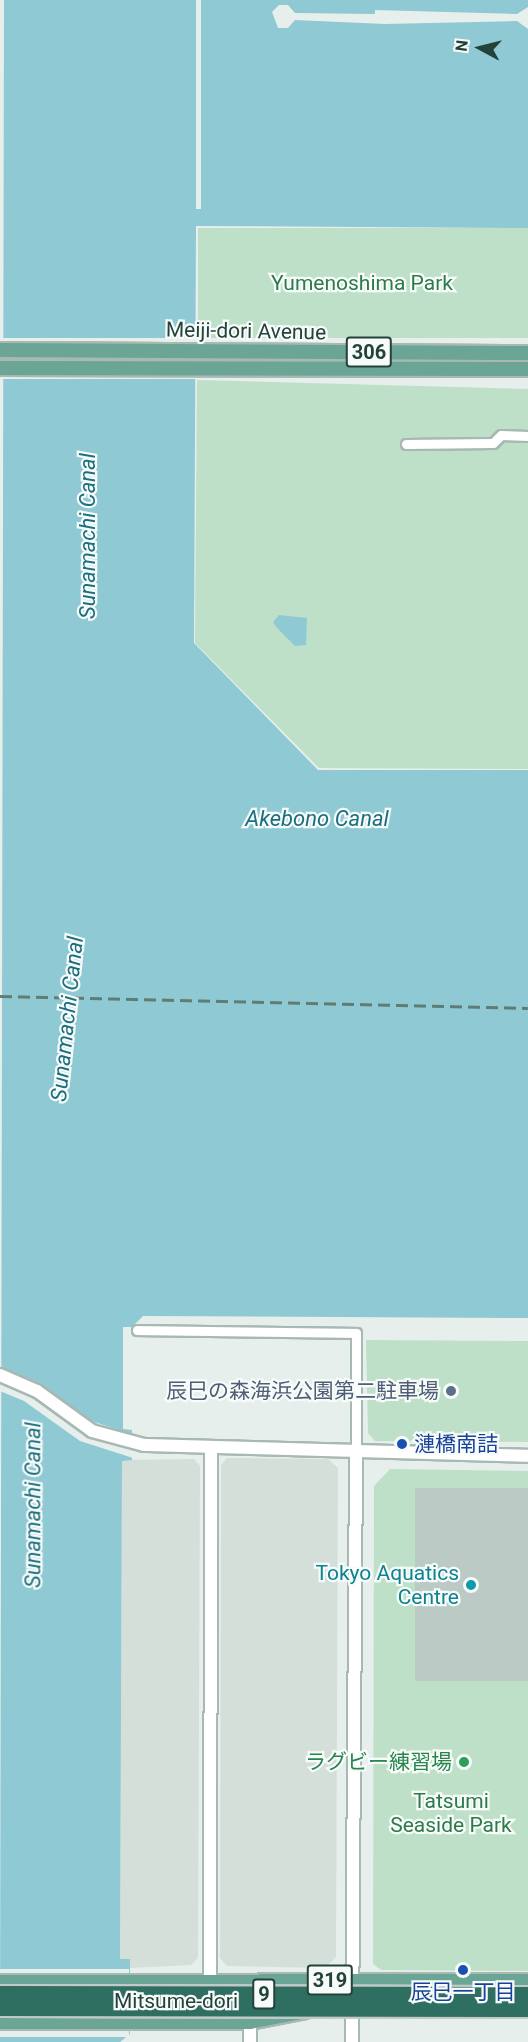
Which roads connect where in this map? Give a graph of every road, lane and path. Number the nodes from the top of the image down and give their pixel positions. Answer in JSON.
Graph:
{"nodes":[{"id":1,"x":0,"y":350,"type":"edge"},
{"id":2,"x":528,"y":353,"type":"edge"},
{"id":3,"x":0,"y":368,"type":"edge"},
{"id":4,"x":528,"y":369,"type":"edge"},
{"id":5,"x":528,"y":436,"type":"edge"},
{"id":6,"x":406,"y":444,"type":"dead end"},
{"id":7,"x":137,"y":1330,"type":"dead end"},
{"id":8,"x":0,"y":1375,"type":"edge"},
{"id":9,"x":0,"y":1382,"type":"edge"},
{"id":10,"x":134,"y":1447,"type":"junction"},
{"id":11,"x":211,"y":1450,"type":"junction"},
{"id":12,"x":356,"y":1453,"type":"junction"},
{"id":13,"x":528,"y":1456,"type":"edge"},
{"id":14,"x":353,"y":1980,"type":"junction"},
{"id":15,"x":528,"y":1981,"type":"edge"},
{"id":16,"x":0,"y":1982,"type":"edge"},
{"id":17,"x":210,"y":1982,"type":"junction"},
{"id":18,"x":155,"y":1983,"type":"junction"},
{"id":19,"x":0,"y":1994,"type":"edge"},
{"id":20,"x":528,"y":1997,"type":"edge"},
{"id":21,"x":352,"y":2005,"type":"junction"},
{"id":22,"x":0,"y":2008,"type":"edge"},
{"id":23,"x":528,"y":2009,"type":"edge"},
{"id":24,"x":528,"y":2013,"type":"edge"},
{"id":25,"x":0,"y":2022,"type":"edge"},
{"id":26,"x":250,"y":2022,"type":"junction"},
{"id":27,"x":250,"y":2042,"type":"edge"},
{"id":28,"x":352,"y":2042,"type":"edge"}],
"edges":[{"from":1,"to":2,"type":"main road","name":"Meiji-dori Avenue","number":"306"},
{"from":3,"to":4,"type":"main road","name":"Meiji-dori Avenue","number":"306"},
{"from":5,"to":6,"type":"street"},
{"from":7,"to":12,"type":"street"},
{"from":8,"to":10,"type":"street"},
{"from":9,"to":10,"type":"street"},
{"from":10,"to":11,"type":"street"},
{"from":11,"to":12,"type":"street"},
{"from":11,"to":17,"type":"street"},
{"from":12,"to":13,"type":"street"},
{"from":12,"to":14,"type":"street"},
{"from":14,"to":15,"type":"main road","name":"Mitsume-dori","number":"319"},
{"from":14,"to":17,"type":"main road","name":"Mitsume-dori","number":"319"},
{"from":14,"to":21,"type":"street"},
{"from":16,"to":18,"type":"main road","name":"Mitsume-dori","number":"319"},
{"from":17,"to":18,"type":"main road","name":"Mitsume-dori","number":"319"},
{"from":18,"to":26,"type":"main road"},
{"from":19,"to":20,"type":"highway","number":"9","bridge":true},
{"from":20,"to":21,"type":"main road","name":"Mitsume-dori","number":"319"},
{"from":21,"to":24,"type":"main road"},
{"from":21,"to":26,"type":"main road","name":"Mitsume-dori","number":"319"},
{"from":21,"to":28,"type":"street"},
{"from":22,"to":23,"type":"highway","number":"9","bridge":true},
{"from":25,"to":26,"type":"main road","name":"Mitsume-dori","number":"319"},
{"from":26,"to":27,"type":"street"}]}
